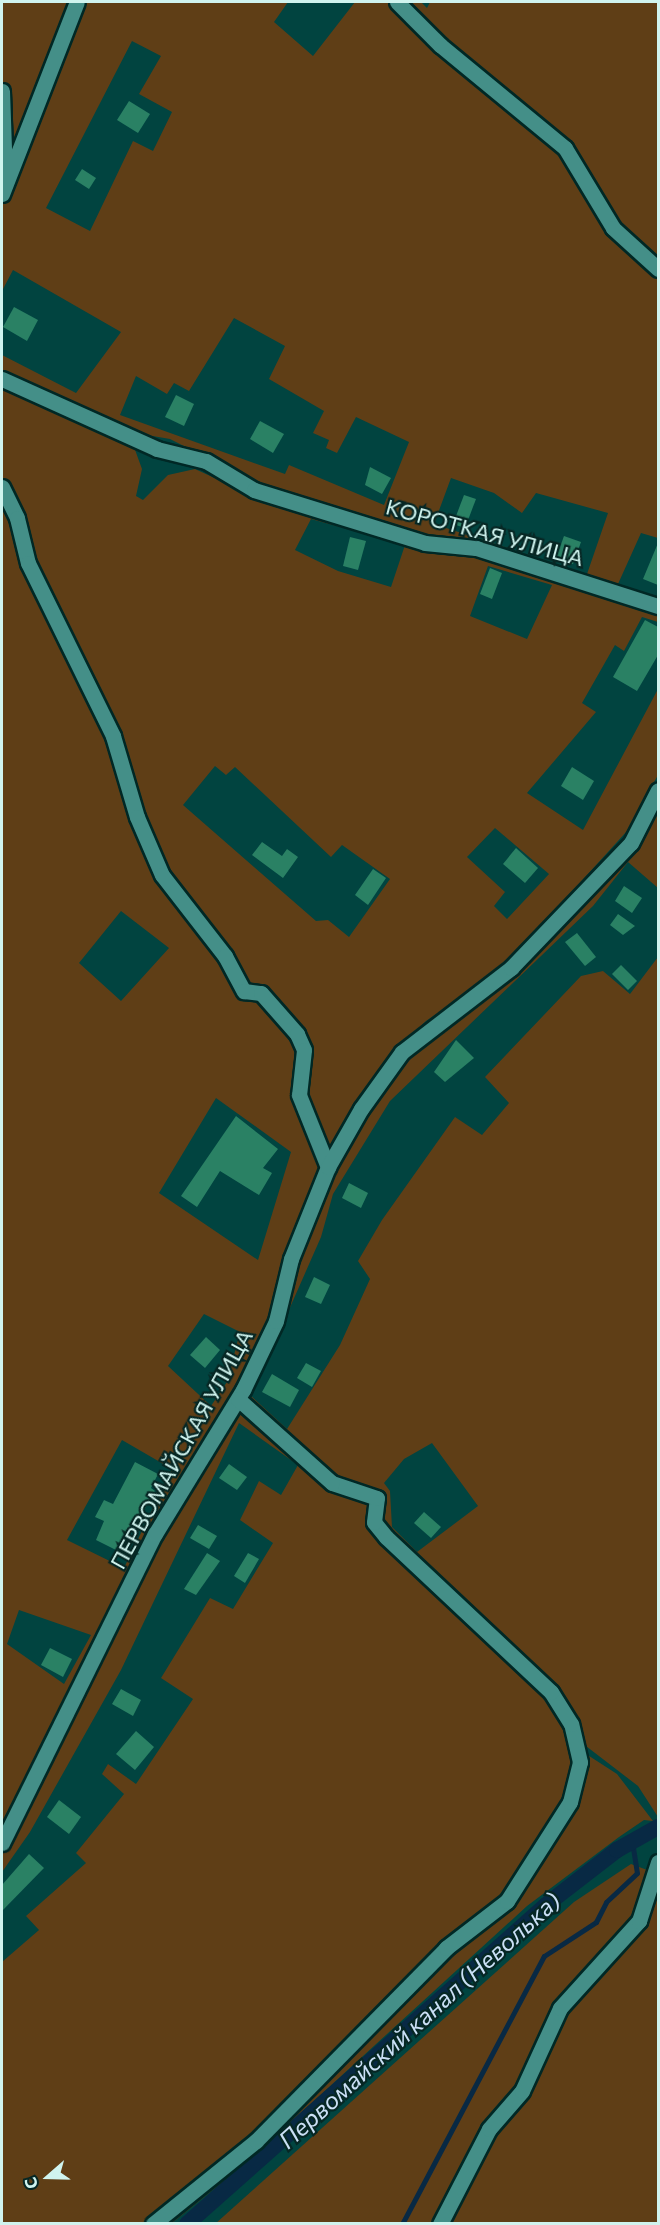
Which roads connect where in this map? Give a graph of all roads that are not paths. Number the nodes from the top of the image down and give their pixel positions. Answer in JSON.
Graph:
{"nodes":[{"id":1,"x":77,"y":2,"type":"edge"},
{"id":2,"x":397,"y":2,"type":"edge"},
{"id":3,"x":2,"y":91,"type":"edge"},
{"id":4,"x":3,"y":189,"type":"edge"},
{"id":5,"x":658,"y":269,"type":"edge"},
{"id":6,"x":2,"y":379,"type":"edge"},
{"id":7,"x":2,"y":487,"type":"edge"},
{"id":8,"x":658,"y":606,"type":"edge"},
{"id":9,"x":658,"y":790,"type":"edge"},
{"id":10,"x":328,"y":1167,"type":"junction"},
{"id":11,"x":238,"y":1399,"type":"junction"},
{"id":12,"x":2,"y":1843,"type":"edge"},
{"id":13,"x":658,"y":1862,"type":"edge"},
{"id":14,"x":153,"y":2223,"type":"edge"},
{"id":15,"x":440,"y":2223,"type":"edge"}],
"edges":[{"from":1,"to":4,"type":"street"},
{"from":2,"to":5,"type":"street"},
{"from":3,"to":4,"type":"street"},
{"from":6,"to":8,"type":"street","name":"КОРОТКАЯ УЛИЦА"},
{"from":7,"to":10,"type":"street"},
{"from":9,"to":10,"type":"street","name":"ПЕРВОМАЙСКАЯ УЛИЦА"},
{"from":10,"to":11,"type":"street","name":"ПЕРВОМАЙСКАЯ УЛИЦА"},
{"from":11,"to":12,"type":"street","name":"ПЕРВОМАЙСКАЯ УЛИЦА"},
{"from":11,"to":14,"type":"street"},
{"from":13,"to":15,"type":"street"}]}
